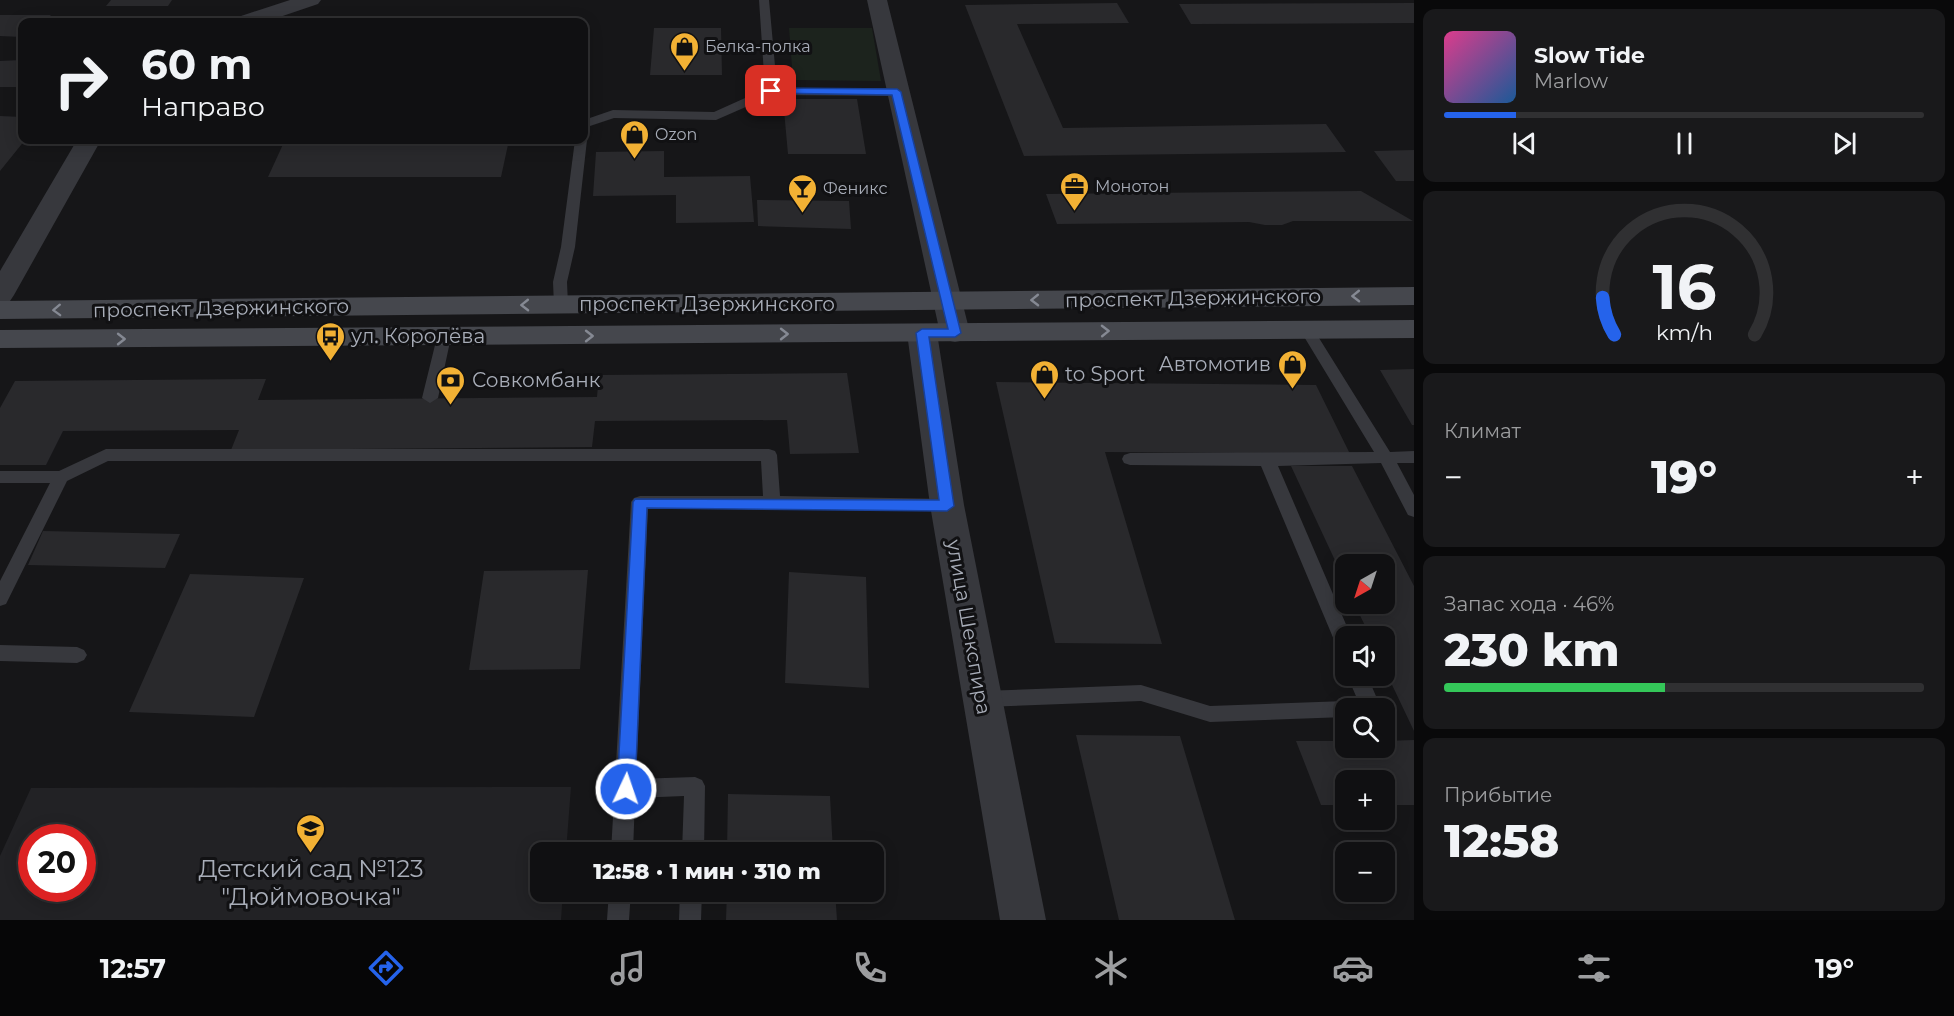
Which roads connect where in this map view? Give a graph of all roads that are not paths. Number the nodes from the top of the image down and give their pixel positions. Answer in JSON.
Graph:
{"nodes":[{"id":1,"x":311,"y":0,"type":"edge"},
{"id":2,"x":764,"y":0,"type":"edge"},
{"id":3,"x":876,"y":0,"type":"edge"},
{"id":4,"x":258,"y":18,"type":"edge"},
{"id":5,"x":771,"y":91,"type":"junction"},
{"id":6,"x":897,"y":92,"type":"junction"},
{"id":7,"x":588,"y":123,"type":"edge"},
{"id":8,"x":87,"y":144,"type":"edge"},
{"id":9,"x":581,"y":144,"type":"edge"},
{"id":10,"x":0,"y":295,"type":"edge"},
{"id":11,"x":1414,"y":296,"type":"edge"},
{"id":12,"x":947,"y":302,"type":"junction"},
{"id":13,"x":561,"y":305,"type":"junction"},
{"id":14,"x":0,"y":310,"type":"edge"},
{"id":15,"x":1414,"y":329,"type":"edge"},
{"id":16,"x":1307,"y":330,"type":"junction"},
{"id":17,"x":938,"y":333,"type":"junction"},
{"id":18,"x":444,"y":337,"type":"junction"},
{"id":19,"x":0,"y":339,"type":"edge"},
{"id":20,"x":430,"y":398,"type":"dead end"},
{"id":21,"x":1414,"y":457,"type":"edge"},
{"id":22,"x":1386,"y":458,"type":"junction"},
{"id":23,"x":1130,"y":459,"type":"dead end"},
{"id":24,"x":1267,"y":460,"type":"junction"},
{"id":25,"x":0,"y":477,"type":"edge"},
{"id":26,"x":61,"y":477,"type":"junction"},
{"id":27,"x":772,"y":502,"type":"junction"},
{"id":28,"x":947,"y":506,"type":"junction"},
{"id":29,"x":1414,"y":510,"type":"edge"},
{"id":30,"x":0,"y":599,"type":"edge"},
{"id":31,"x":1337,"y":626,"type":"edge"},
{"id":32,"x":0,"y":653,"type":"edge"},
{"id":33,"x":77,"y":655,"type":"dead end"},
{"id":34,"x":982,"y":699,"type":"junction"},
{"id":35,"x":1335,"y":709,"type":"edge"},
{"id":36,"x":626,"y":789,"type":"junction"},
{"id":37,"x":623,"y":842,"type":"edge"},
{"id":38,"x":693,"y":842,"type":"edge"},
{"id":39,"x":619,"y":902,"type":"edge"},
{"id":40,"x":691,"y":902,"type":"edge"},
{"id":41,"x":618,"y":920,"type":"edge"},
{"id":42,"x":690,"y":920,"type":"edge"},
{"id":43,"x":1023,"y":920,"type":"edge"}],
"edges":[{"from":1,"to":4,"type":"street"},
{"from":2,"to":5,"type":"lane"},
{"from":3,"to":6,"type":"street","name":"улица Шекспира"},
{"from":5,"to":6,"type":"lane"},
{"from":5,"to":7,"type":"lane"},
{"from":6,"to":12,"type":"street","name":"улица Шекспира"},
{"from":8,"to":10,"type":"street"},
{"from":9,"to":13,"type":"lane"},
{"from":11,"to":12,"type":"main road","name":"проспект Дзержинского","one_way":true},
{"from":12,"to":13,"type":"main road","name":"проспект Дзержинского"},
{"from":12,"to":17,"type":"street","name":"улица Шекспира"},
{"from":13,"to":14,"type":"main road","name":"проспект Дзержинского","one_way":true},
{"from":15,"to":16,"type":"main road","name":"проспект Дзержинского"},
{"from":17,"to":16,"type":"main road","name":"проспект Дзержинского","one_way":true},
{"from":16,"to":22,"type":"lane"},
{"from":18,"to":17,"type":"main road","name":"проспект Дзержинского","one_way":true},
{"from":17,"to":28,"type":"street","name":"улица Шекспира"},
{"from":19,"to":18,"type":"main road","name":"проспект Дзержинского","one_way":true},
{"from":18,"to":20,"type":"lane"},
{"from":21,"to":22,"type":"lane"},
{"from":22,"to":24,"type":"lane"},
{"from":22,"to":29,"type":"lane"},
{"from":23,"to":24,"type":"lane"},
{"from":24,"to":31,"type":"lane"},
{"from":25,"to":26,"type":"lane"},
{"from":26,"to":27,"type":"lane"},
{"from":26,"to":30,"type":"lane"},
{"from":27,"to":28,"type":"lane"},
{"from":27,"to":36,"type":"lane"},
{"from":28,"to":34,"type":"street","name":"улица Шекспира"},
{"from":32,"to":33,"type":"lane"},
{"from":34,"to":35,"type":"lane"},
{"from":34,"to":43,"type":"street","name":"улица Шекспира"},
{"from":36,"to":37,"type":"lane"},
{"from":36,"to":38,"type":"lane"},
{"from":39,"to":41,"type":"lane"},
{"from":40,"to":42,"type":"lane"}]}
